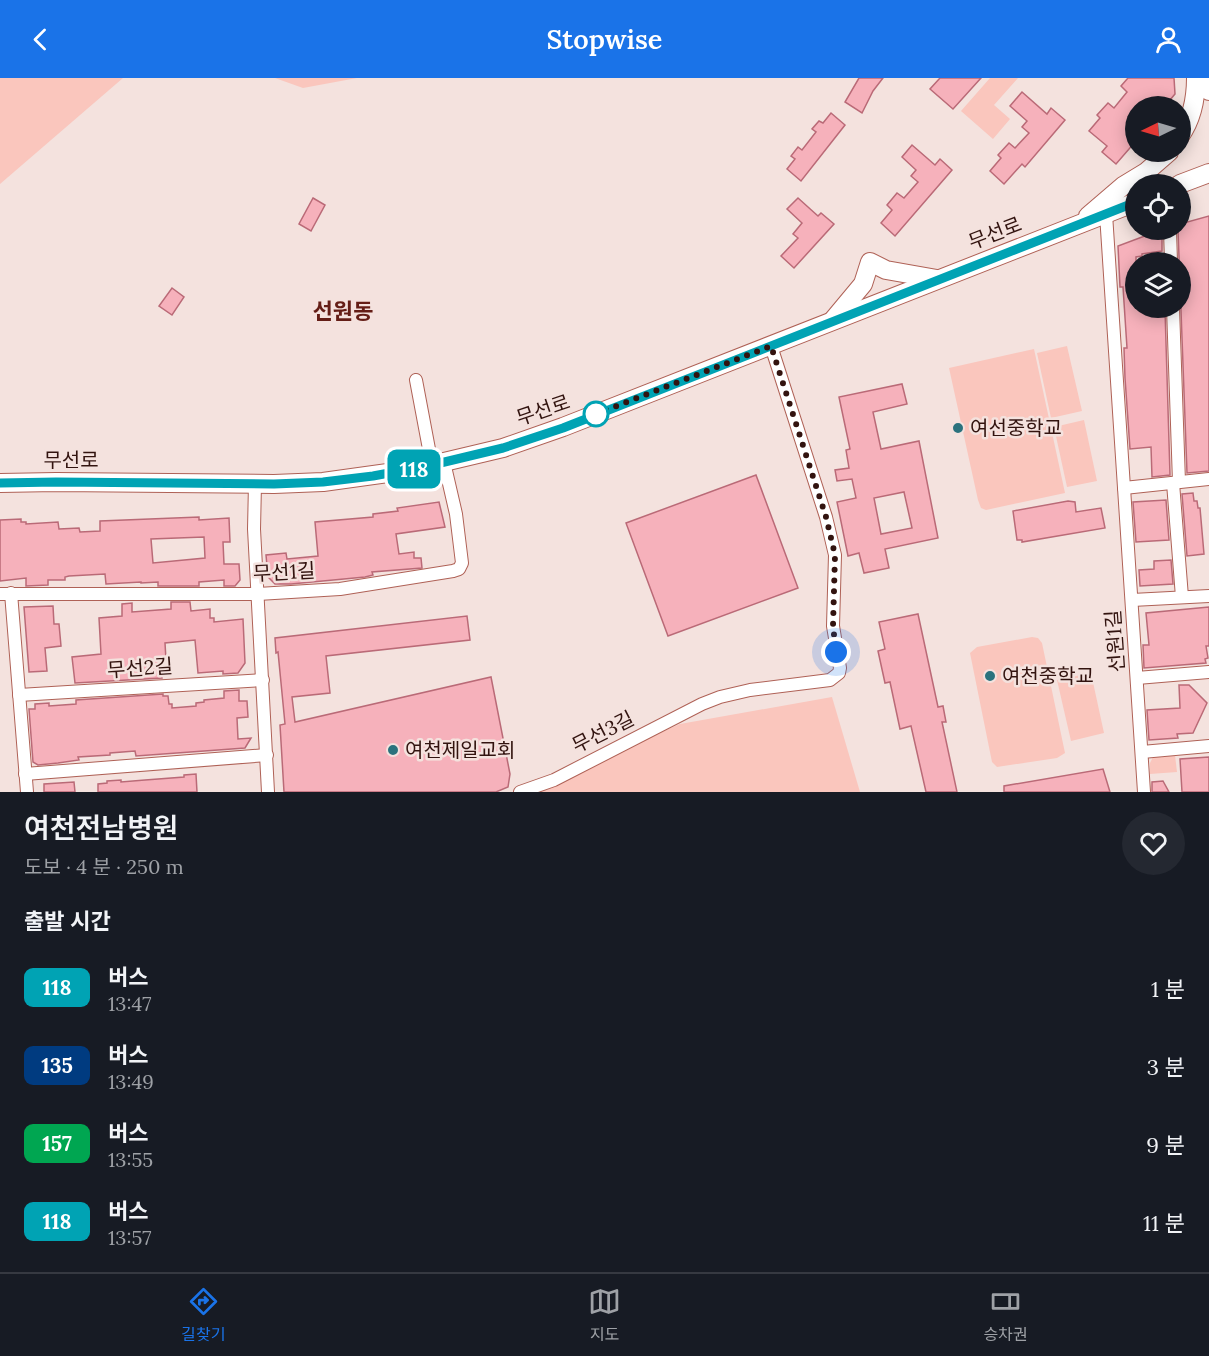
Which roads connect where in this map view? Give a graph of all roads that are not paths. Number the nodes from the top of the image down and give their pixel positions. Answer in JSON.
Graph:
{"nodes":[{"id":1,"x":1196,"y":78,"type":"edge"},
{"id":2,"x":1208,"y":78,"type":"edge"},
{"id":3,"x":1209,"y":91,"type":"edge"},
{"id":4,"x":1191,"y":115,"type":"edge"},
{"id":5,"x":1158,"y":162,"type":"edge"},
{"id":6,"x":1209,"y":173,"type":"edge"},
{"id":7,"x":1191,"y":180,"type":"edge"},
{"id":8,"x":1125,"y":206,"type":"edge"},
{"id":9,"x":1106,"y":214,"type":"junction"},
{"id":10,"x":1078,"y":225,"type":"junction"},
{"id":11,"x":939,"y":279,"type":"junction"},
{"id":12,"x":1173,"y":318,"type":"edge"},
{"id":13,"x":832,"y":322,"type":"junction"},
{"id":14,"x":771,"y":346,"type":"junction"},
{"id":15,"x":416,"y":380,"type":"dead end"},
{"id":16,"x":438,"y":464,"type":"junction"},
{"id":17,"x":1209,"y":479,"type":"edge"},
{"id":18,"x":0,"y":483,"type":"edge"},
{"id":19,"x":1176,"y":483,"type":"junction"},
{"id":20,"x":255,"y":484,"type":"junction"},
{"id":21,"x":1124,"y":488,"type":"junction"},
{"id":22,"x":5,"y":593,"type":"edge"},
{"id":23,"x":258,"y":594,"type":"junction"},
{"id":24,"x":1209,"y":596,"type":"edge"},
{"id":25,"x":1182,"y":597,"type":"junction"},
{"id":26,"x":1132,"y":600,"type":"junction"},
{"id":27,"x":1209,"y":672,"type":"edge"},
{"id":28,"x":1137,"y":678,"type":"junction"},
{"id":29,"x":263,"y":680,"type":"junction"},
{"id":30,"x":19,"y":695,"type":"junction"},
{"id":31,"x":1209,"y":746,"type":"edge"},
{"id":32,"x":1142,"y":752,"type":"junction"},
{"id":33,"x":267,"y":755,"type":"junction"},
{"id":34,"x":25,"y":774,"type":"junction"},
{"id":35,"x":27,"y":792,"type":"edge"},
{"id":36,"x":268,"y":792,"type":"edge"},
{"id":37,"x":520,"y":792,"type":"edge"},
{"id":38,"x":1144,"y":792,"type":"edge"}],
"edges":[{"from":1,"to":4,"type":"street"},
{"from":2,"to":3,"type":"street"},
{"from":5,"to":10,"type":"street"},
{"from":6,"to":7,"type":"street"},
{"from":8,"to":9,"type":"street","name":"무선로"},
{"from":9,"to":10,"type":"street","name":"무선로"},
{"from":9,"to":21,"type":"street","name":"선원1길"},
{"from":10,"to":11,"type":"street","name":"무선로"},
{"from":11,"to":13,"type":"street","name":"무선로"},
{"from":11,"to":13,"type":"street"},
{"from":12,"to":19,"type":"street"},
{"from":13,"to":14,"type":"street","name":"무선로"},
{"from":14,"to":16,"type":"street","name":"무선로"},
{"from":14,"to":37,"type":"street","name":"무선3길"},
{"from":15,"to":16,"type":"street"},
{"from":16,"to":20,"type":"street","name":"무선로"},
{"from":16,"to":23,"type":"street","name":"무선1길"},
{"from":17,"to":19,"type":"street"},
{"from":18,"to":20,"type":"street","name":"무선로"},
{"from":19,"to":21,"type":"street"},
{"from":19,"to":25,"type":"street"},
{"from":20,"to":23,"type":"street"},
{"from":21,"to":26,"type":"street","name":"선원1길"},
{"from":22,"to":23,"type":"street","name":"무선1길"},
{"from":22,"to":30,"type":"street"},
{"from":23,"to":29,"type":"street"},
{"from":24,"to":25,"type":"street"},
{"from":25,"to":26,"type":"street"},
{"from":26,"to":28,"type":"street","name":"선원1길"},
{"from":27,"to":28,"type":"street"},
{"from":28,"to":32,"type":"street","name":"선원1길"},
{"from":29,"to":30,"type":"street","name":"무선2길"},
{"from":29,"to":33,"type":"street"},
{"from":30,"to":34,"type":"street"},
{"from":31,"to":32,"type":"street"},
{"from":32,"to":38,"type":"street","name":"선원1길"},
{"from":33,"to":34,"type":"street"},
{"from":33,"to":36,"type":"street"},
{"from":34,"to":35,"type":"street"}]}
